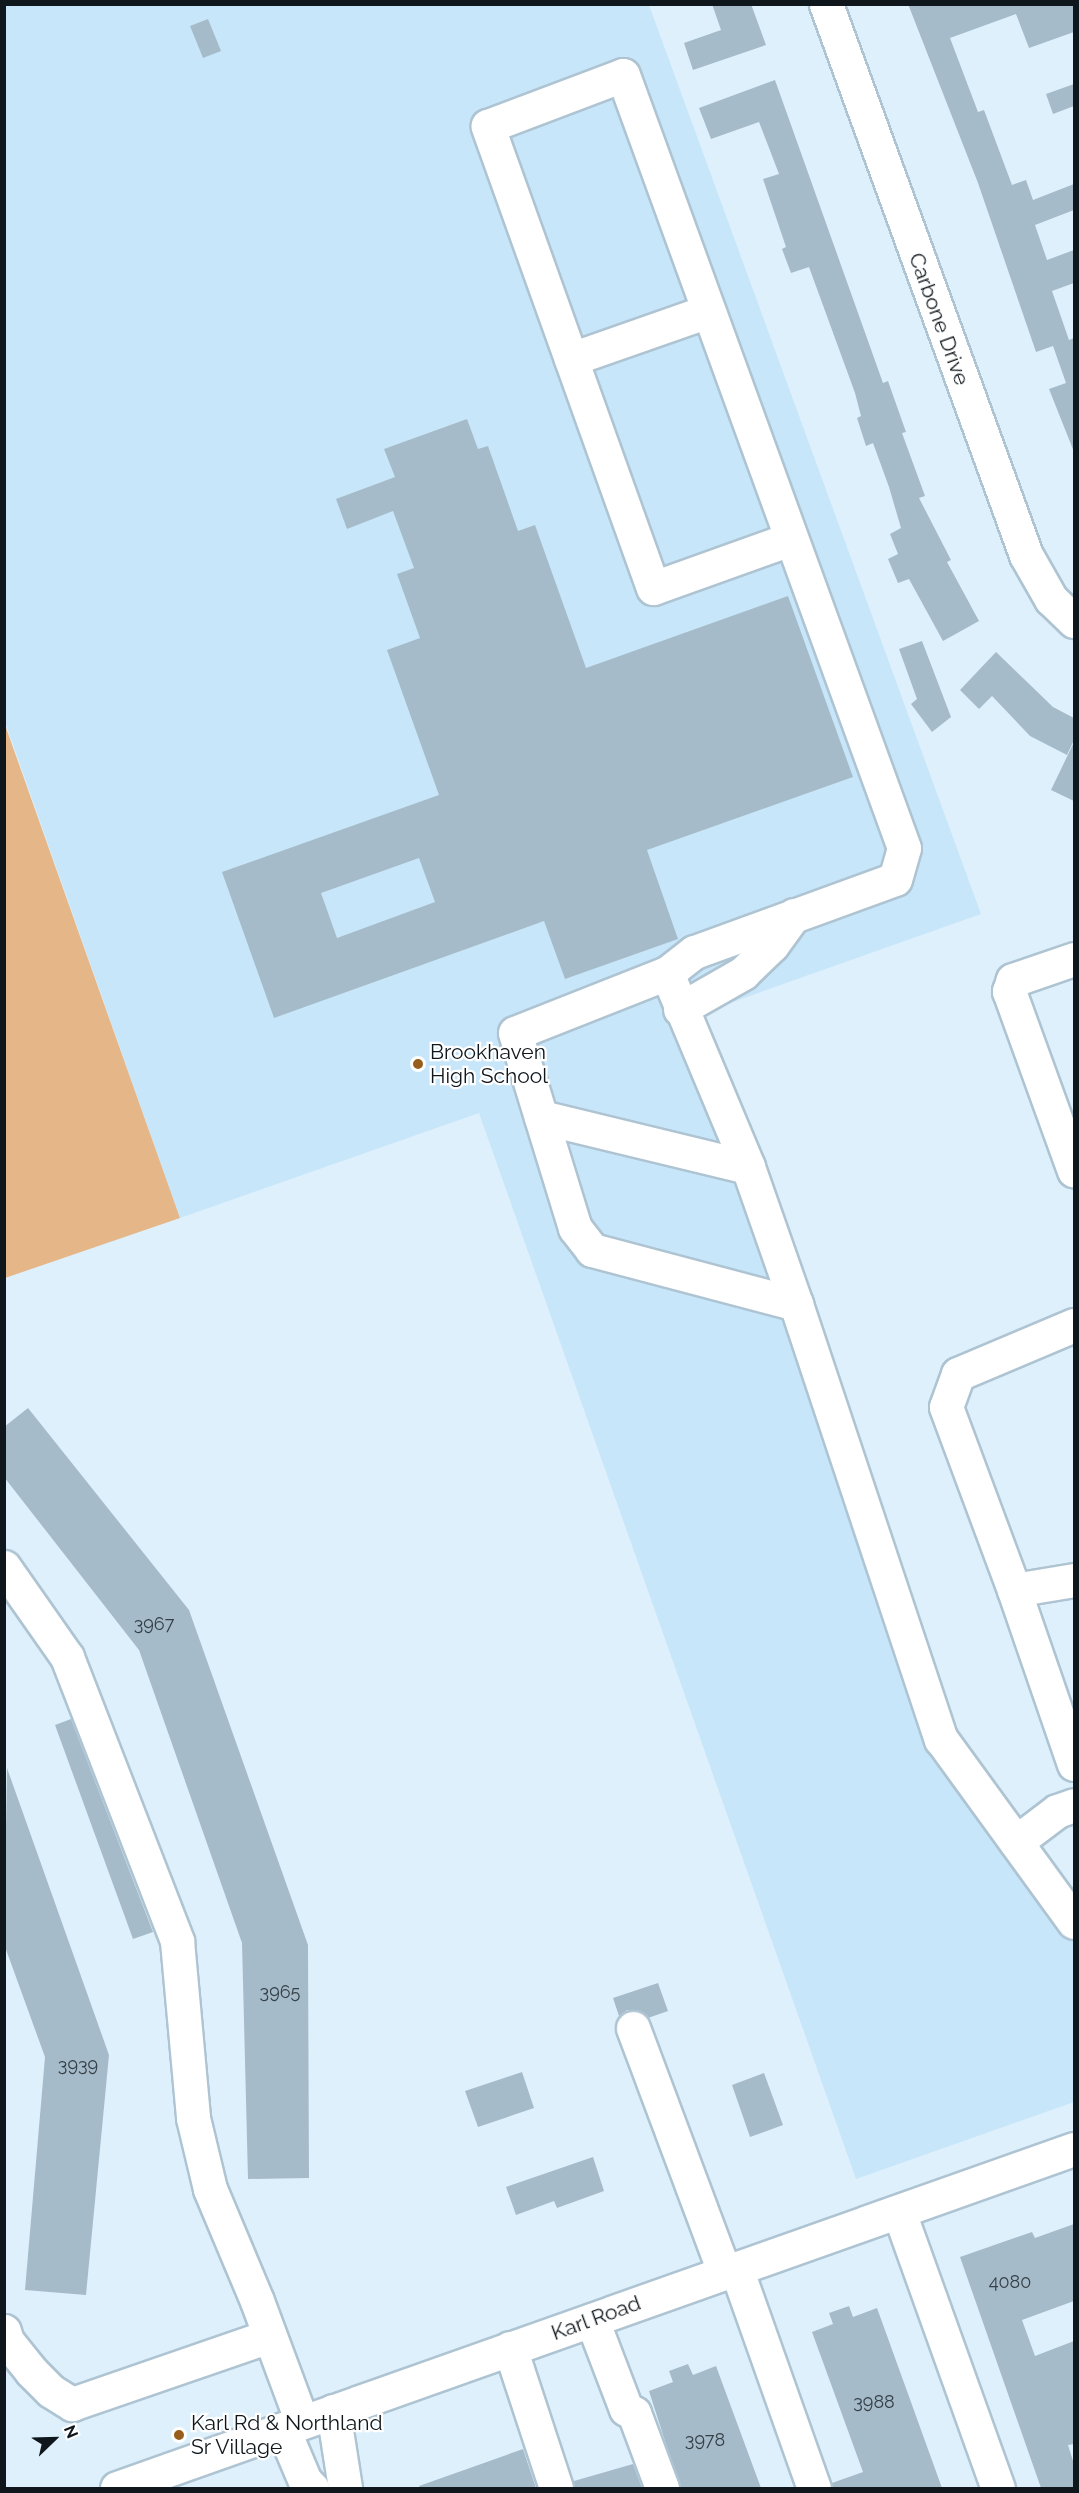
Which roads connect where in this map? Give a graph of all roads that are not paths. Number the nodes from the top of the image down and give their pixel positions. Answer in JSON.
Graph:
{"nodes":[{"id":1,"x":826,"y":4,"type":"edge"},
{"id":2,"x":708,"y":311,"type":"junction"},
{"id":3,"x":572,"y":359,"type":"junction"},
{"id":4,"x":790,"y":539,"type":"junction"},
{"id":5,"x":1074,"y":621,"type":"edge"},
{"id":6,"x":794,"y":915,"type":"junction"},
{"id":7,"x":1074,"y":959,"type":"edge"},
{"id":8,"x":667,"y":973,"type":"junction"},
{"id":9,"x":680,"y":1009,"type":"junction"},
{"id":10,"x":541,"y":1117,"type":"junction"},
{"id":11,"x":748,"y":1167,"type":"junction"},
{"id":12,"x":1074,"y":1171,"type":"edge"},
{"id":13,"x":796,"y":1304,"type":"junction"},
{"id":14,"x":1074,"y":1325,"type":"edge"},
{"id":15,"x":4,"y":1567,"type":"edge"},
{"id":16,"x":1074,"y":1580,"type":"edge"},
{"id":17,"x":1014,"y":1590,"type":"junction"},
{"id":18,"x":1074,"y":1764,"type":"edge"},
{"id":19,"x":1074,"y":1805,"type":"edge"},
{"id":20,"x":1016,"y":1842,"type":"junction"},
{"id":21,"x":1065,"y":1892,"type":"edge"},
{"id":22,"x":1074,"y":1922,"type":"edge"},
{"id":23,"x":633,"y":2028,"type":"dead end"},
{"id":24,"x":1074,"y":2149,"type":"edge"},
{"id":25,"x":899,"y":2212,"type":"junction"},
{"id":26,"x":730,"y":2270,"type":"junction"},
{"id":27,"x":592,"y":2320,"type":"junction"},
{"id":28,"x":4,"y":2331,"type":"edge"},
{"id":29,"x":270,"y":2336,"type":"junction"},
{"id":30,"x":510,"y":2348,"type":"junction"},
{"id":31,"x":333,"y":2411,"type":"junction"},
{"id":32,"x":292,"y":2426,"type":"junction"},
{"id":33,"x":117,"y":2488,"type":"edge"},
{"id":34,"x":312,"y":2488,"type":"edge"},
{"id":35,"x":345,"y":2488,"type":"edge"},
{"id":36,"x":556,"y":2488,"type":"edge"},
{"id":37,"x":662,"y":2488,"type":"edge"},
{"id":38,"x":814,"y":2488,"type":"edge"},
{"id":39,"x":998,"y":2488,"type":"edge"}],
"edges":[{"from":1,"to":5,"type":"main road","name":"Carbone Drive"},
{"from":2,"to":3,"type":"main road"},
{"from":2,"to":3,"type":"main road"},
{"from":2,"to":4,"type":"main road"},
{"from":3,"to":4,"type":"main road"},
{"from":4,"to":6,"type":"main road"},
{"from":6,"to":8,"type":"main road"},
{"from":6,"to":9,"type":"main road"},
{"from":7,"to":12,"type":"main road"},
{"from":8,"to":9,"type":"main road"},
{"from":8,"to":10,"type":"main road"},
{"from":9,"to":11,"type":"main road"},
{"from":10,"to":11,"type":"main road"},
{"from":10,"to":13,"type":"main road"},
{"from":11,"to":13,"type":"main road"},
{"from":13,"to":20,"type":"main road"},
{"from":14,"to":17,"type":"main road"},
{"from":15,"to":29,"type":"main road"},
{"from":16,"to":17,"type":"main road"},
{"from":17,"to":18,"type":"main road"},
{"from":19,"to":20,"type":"main road"},
{"from":20,"to":21,"type":"main road"},
{"from":21,"to":22,"type":"main road"},
{"from":23,"to":26,"type":"main road"},
{"from":24,"to":25,"type":"main road","name":"Karl Road"},
{"from":25,"to":26,"type":"main road","name":"Karl Road"},
{"from":25,"to":39,"type":"main road"},
{"from":26,"to":27,"type":"main road","name":"Karl Road"},
{"from":26,"to":38,"type":"main road"},
{"from":27,"to":30,"type":"main road","name":"Karl Road"},
{"from":27,"to":37,"type":"main road"},
{"from":28,"to":29,"type":"main road"},
{"from":29,"to":32,"type":"main road"},
{"from":30,"to":31,"type":"main road","name":"Karl Road"},
{"from":30,"to":36,"type":"main road"},
{"from":31,"to":32,"type":"main road","name":"Karl Road"},
{"from":31,"to":35,"type":"main road"},
{"from":32,"to":33,"type":"main road","name":"Karl Road"},
{"from":32,"to":34,"type":"main road"}]}
